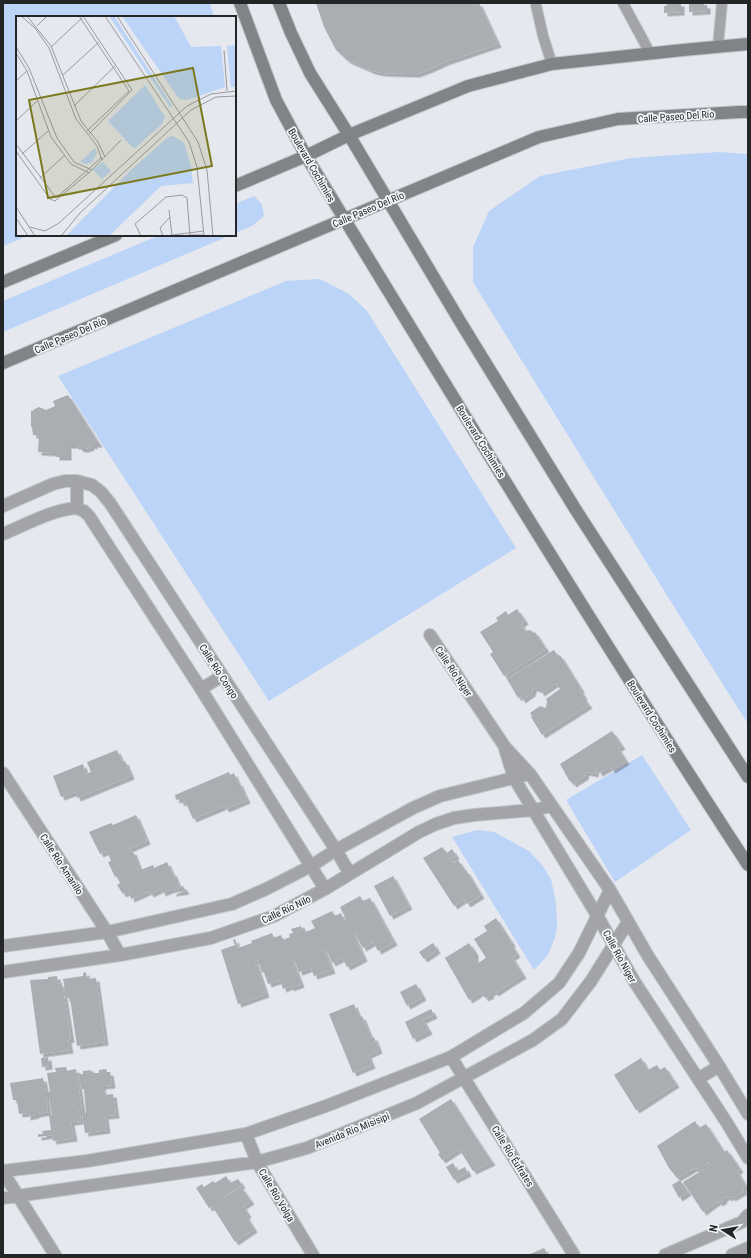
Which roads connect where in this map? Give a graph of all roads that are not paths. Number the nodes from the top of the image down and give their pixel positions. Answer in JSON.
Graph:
{"nodes":[{"id":1,"x":240,"y":3,"type":"edge"},
{"id":2,"x":280,"y":3,"type":"edge"},
{"id":3,"x":623,"y":3,"type":"edge"},
{"id":4,"x":722,"y":3,"type":"edge"},
{"id":5,"x":536,"y":5,"type":"dead end"},
{"id":6,"x":748,"y":44,"type":"edge"},
{"id":7,"x":718,"y":46,"type":"junction"},
{"id":8,"x":650,"y":53,"type":"junction"},
{"id":9,"x":552,"y":64,"type":"junction"},
{"id":10,"x":748,"y":112,"type":"edge"},
{"id":11,"x":350,"y":135,"type":"junction"},
{"id":12,"x":306,"y":156,"type":"junction"},
{"id":13,"x":236,"y":186,"type":"edge"},
{"id":14,"x":388,"y":201,"type":"junction"},
{"id":15,"x":344,"y":220,"type":"junction"},
{"id":16,"x":114,"y":236,"type":"edge"},
{"id":17,"x":3,"y":282,"type":"edge"},
{"id":18,"x":3,"y":363,"type":"edge"},
{"id":19,"x":77,"y":481,"type":"junction"},
{"id":20,"x":3,"y":506,"type":"edge"},
{"id":21,"x":77,"y":508,"type":"junction"},
{"id":22,"x":3,"y":534,"type":"edge"},
{"id":23,"x":430,"y":635,"type":"dead end"},
{"id":24,"x":222,"y":676,"type":"junction"},
{"id":25,"x":201,"y":689,"type":"junction"},
{"id":26,"x":505,"y":747,"type":"junction"},
{"id":27,"x":3,"y":773,"type":"edge"},
{"id":28,"x":530,"y":774,"type":"junction"},
{"id":29,"x":748,"y":777,"type":"edge"},
{"id":30,"x":514,"y":778,"type":"junction"},
{"id":31,"x":552,"y":806,"type":"junction"},
{"id":32,"x":533,"y":810,"type":"junction"},
{"id":33,"x":336,"y":850,"type":"junction"},
{"id":34,"x":748,"y":865,"type":"edge"},
{"id":35,"x":311,"y":866,"type":"junction"},
{"id":36,"x":350,"y":874,"type":"junction"},
{"id":37,"x":325,"y":889,"type":"junction"},
{"id":38,"x":610,"y":890,"type":"junction"},
{"id":39,"x":598,"y":916,"type":"junction"},
{"id":40,"x":628,"y":922,"type":"junction"},
{"id":41,"x":107,"y":932,"type":"junction"},
{"id":42,"x":614,"y":945,"type":"junction"},
{"id":43,"x":3,"y":946,"type":"edge"},
{"id":44,"x":120,"y":955,"type":"junction"},
{"id":45,"x":3,"y":972,"type":"edge"},
{"id":46,"x":451,"y":1056,"type":"junction"},
{"id":47,"x":719,"y":1066,"type":"junction"},
{"id":48,"x":465,"y":1078,"type":"junction"},
{"id":49,"x":698,"y":1079,"type":"junction"},
{"id":50,"x":748,"y":1114,"type":"edge"},
{"id":51,"x":246,"y":1134,"type":"junction"},
{"id":52,"x":748,"y":1158,"type":"edge"},
{"id":53,"x":257,"y":1162,"type":"junction"},
{"id":54,"x":3,"y":1172,"type":"edge"},
{"id":55,"x":18,"y":1196,"type":"junction"},
{"id":56,"x":3,"y":1198,"type":"edge"},
{"id":57,"x":748,"y":1215,"type":"edge"},
{"id":58,"x":748,"y":1248,"type":"edge"},
{"id":59,"x":55,"y":1255,"type":"edge"},
{"id":60,"x":313,"y":1255,"type":"edge"},
{"id":61,"x":574,"y":1255,"type":"edge"},
{"id":62,"x":665,"y":1255,"type":"edge"},
{"id":63,"x":732,"y":1255,"type":"edge"}],
"edges":[{"from":1,"to":12,"type":"main road","name":"Boulevard Cochimies"},
{"from":2,"to":11,"type":"main road"},
{"from":3,"to":8,"type":"lane"},
{"from":4,"to":7,"type":"lane"},
{"from":5,"to":9,"type":"lane"},
{"from":6,"to":7,"type":"main road"},
{"from":7,"to":8,"type":"main road"},
{"from":8,"to":9,"type":"main road"},
{"from":9,"to":11,"type":"main road"},
{"from":10,"to":14,"type":"main road","name":"Calle Paseo Del Río"},
{"from":11,"to":12,"type":"main road"},
{"from":11,"to":14,"type":"main road"},
{"from":12,"to":13,"type":"main road"},
{"from":12,"to":15,"type":"main road","name":"Boulevard Cochimies"},
{"from":14,"to":15,"type":"main road","name":"Calle Paseo Del Río"},
{"from":14,"to":29,"type":"main road"},
{"from":15,"to":18,"type":"main road","name":"Calle Paseo Del Río"},
{"from":15,"to":34,"type":"main road","name":"Boulevard Cochimies"},
{"from":16,"to":17,"type":"main road"},
{"from":19,"to":20,"type":"street"},
{"from":19,"to":21,"type":"street"},
{"from":19,"to":24,"type":"street","name":"Calle Río Congo"},
{"from":21,"to":22,"type":"street"},
{"from":21,"to":25,"type":"street"},
{"from":23,"to":26,"type":"street","name":"Calle Río Niger"},
{"from":24,"to":25,"type":"street"},
{"from":24,"to":33,"type":"street","name":"Calle Río Congo"},
{"from":25,"to":35,"type":"street"},
{"from":26,"to":28,"type":"street","name":"Calle Río Niger"},
{"from":26,"to":30,"type":"street","name":"Calle Río Niger"},
{"from":27,"to":41,"type":"street","name":"Calle Río Amarillo"},
{"from":28,"to":30,"type":"street"},
{"from":28,"to":31,"type":"street","name":"Calle Río Niger"},
{"from":30,"to":32,"type":"street","name":"Calle Río Niger"},
{"from":30,"to":33,"type":"street"},
{"from":31,"to":32,"type":"street","name":"Calle Río Nilo"},
{"from":31,"to":38,"type":"street","name":"Calle Río Niger"},
{"from":32,"to":36,"type":"street","name":"Calle Río Nilo"},
{"from":32,"to":39,"type":"street","name":"Calle Río Niger"},
{"from":33,"to":35,"type":"street"},
{"from":33,"to":36,"type":"street","name":"Calle Río Congo"},
{"from":35,"to":37,"type":"street"},
{"from":35,"to":41,"type":"street"},
{"from":36,"to":37,"type":"street","name":"Calle Río Nilo"},
{"from":37,"to":44,"type":"street","name":"Calle Río Nilo"},
{"from":38,"to":39,"type":"street"},
{"from":38,"to":40,"type":"street","name":"Calle Río Niger"},
{"from":39,"to":42,"type":"street","name":"Calle Río Niger"},
{"from":39,"to":46,"type":"street"},
{"from":40,"to":42,"type":"street","name":"Avenida Río Misisipi"},
{"from":40,"to":47,"type":"street","name":"Calle Río Niger"},
{"from":41,"to":43,"type":"street"},
{"from":41,"to":44,"type":"street","name":"Calle Río Amarillo"},
{"from":42,"to":48,"type":"street","name":"Avenida Río Misisipi"},
{"from":42,"to":49,"type":"street","name":"Calle Río Niger"},
{"from":44,"to":45,"type":"street","name":"Calle Río Nilo"},
{"from":46,"to":48,"type":"street","name":"Calle Río Éufrates"},
{"from":46,"to":51,"type":"street"},
{"from":47,"to":49,"type":"street"},
{"from":47,"to":50,"type":"street","name":"Calle Río Niger"},
{"from":48,"to":53,"type":"street","name":"Avenida Río Misisipi"},
{"from":48,"to":61,"type":"street","name":"Calle Río Éufrates"},
{"from":49,"to":52,"type":"street","name":"Calle Río Niger"},
{"from":51,"to":53,"type":"street","name":"Calle Río Volga"},
{"from":51,"to":54,"type":"street"},
{"from":53,"to":55,"type":"street","name":"Avenida Río Misisipi"},
{"from":53,"to":60,"type":"street","name":"Calle Río Volga"},
{"from":54,"to":55,"type":"street"},
{"from":55,"to":56,"type":"street","name":"Avenida Río Misisipi"},
{"from":55,"to":59,"type":"street"},
{"from":57,"to":62,"type":"street"},
{"from":58,"to":63,"type":"street"}]}
